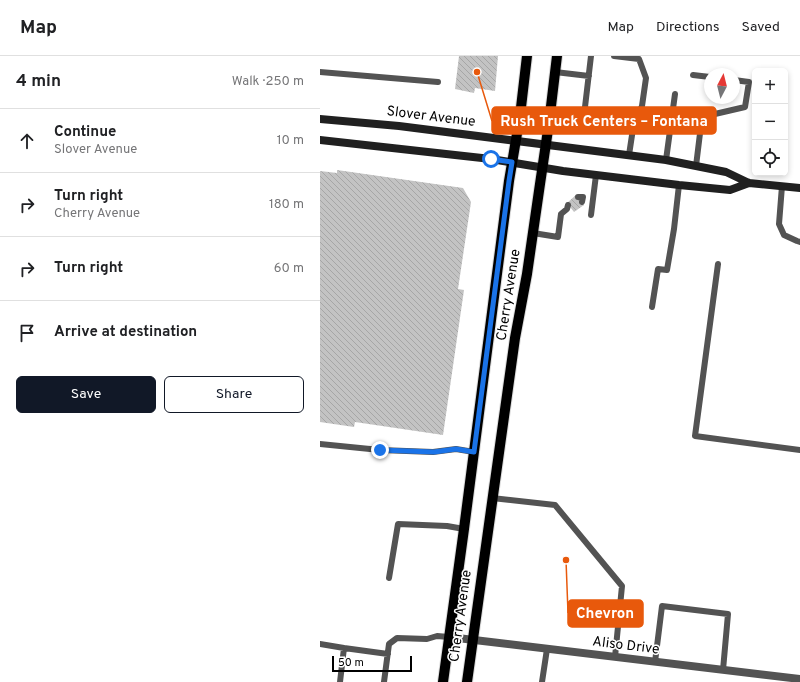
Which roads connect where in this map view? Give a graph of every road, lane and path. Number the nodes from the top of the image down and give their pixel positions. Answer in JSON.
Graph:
{"nodes":[{"id":1,"x":527,"y":56,"type":"edge"},
{"id":2,"x":557,"y":56,"type":"edge"},
{"id":3,"x":591,"y":56,"type":"edge"},
{"id":4,"x":614,"y":56,"type":"edge"},
{"id":5,"x":320,"y":72,"type":"edge"},
{"id":6,"x":555,"y":72,"type":"junction"},
{"id":7,"x":693,"y":75,"type":"dead end"},
{"id":8,"x":589,"y":76,"type":"junction"},
{"id":9,"x":704,"y":76,"type":"edge"},
{"id":10,"x":740,"y":81,"type":"edge"},
{"id":11,"x":438,"y":82,"type":"dead end"},
{"id":12,"x":675,"y":94,"type":"dead end"},
{"id":13,"x":320,"y":118,"type":"edge"},
{"id":14,"x":634,"y":122,"type":"junction"},
{"id":15,"x":320,"y":140,"type":"edge"},
{"id":16,"x":516,"y":141,"type":"junction"},
{"id":17,"x":546,"y":145,"type":"junction"},
{"id":18,"x":629,"y":155,"type":"junction"},
{"id":19,"x":666,"y":160,"type":"junction"},
{"id":20,"x":512,"y":162,"type":"junction"},
{"id":21,"x":696,"y":166,"type":"junction"},
{"id":22,"x":542,"y":167,"type":"junction"},
{"id":23,"x":596,"y":175,"type":"junction"},
{"id":24,"x":750,"y":183,"type":"junction"},
{"id":25,"x":679,"y":185,"type":"junction"},
{"id":26,"x":782,"y":186,"type":"junction"},
{"id":27,"x":800,"y":188,"type":"edge"},
{"id":28,"x":593,"y":198,"type":"junction"},
{"id":29,"x":581,"y":199,"type":"dead end"},
{"id":30,"x":569,"y":208,"type":"dead end"},
{"id":31,"x":592,"y":215,"type":"dead end"},
{"id":32,"x":533,"y":233,"type":"junction"},
{"id":33,"x":800,"y":242,"type":"edge"},
{"id":34,"x":718,"y":264,"type":"dead end"},
{"id":35,"x":652,"y":306,"type":"dead end"},
{"id":36,"x":320,"y":444,"type":"edge"},
{"id":37,"x":800,"y":450,"type":"edge"},
{"id":38,"x":474,"y":452,"type":"junction"},
{"id":39,"x":492,"y":498,"type":"junction"},
{"id":40,"x":464,"y":529,"type":"junction"},
{"id":41,"x":388,"y":578,"type":"dead end"},
{"id":42,"x":449,"y":637,"type":"junction"},
{"id":43,"x":472,"y":640,"type":"junction"},
{"id":44,"x":320,"y":644,"type":"edge"},
{"id":45,"x":344,"y":648,"type":"junction"},
{"id":46,"x":547,"y":649,"type":"junction"},
{"id":47,"x":388,"y":654,"type":"junction"},
{"id":48,"x":615,"y":657,"type":"junction"},
{"id":49,"x":655,"y":662,"type":"junction"},
{"id":50,"x":723,"y":670,"type":"junction"},
{"id":51,"x":800,"y":679,"type":"edge"},
{"id":52,"x":340,"y":682,"type":"edge"},
{"id":53,"x":384,"y":682,"type":"edge"},
{"id":54,"x":443,"y":682,"type":"edge"},
{"id":55,"x":466,"y":682,"type":"edge"},
{"id":56,"x":542,"y":682,"type":"edge"}],
"edges":[{"from":1,"to":16,"type":"main road","name":"Cherry Avenue"},
{"from":2,"to":6,"type":"main road","name":"Cherry Avenue"},
{"from":3,"to":8,"type":"lane"},
{"from":4,"to":14,"type":"lane"},
{"from":5,"to":11,"type":"lane"},
{"from":6,"to":8,"type":"lane"},
{"from":6,"to":17,"type":"main road","name":"Cherry Avenue"},
{"from":7,"to":9,"type":"lane"},
{"from":8,"to":14,"type":"lane"},
{"from":10,"to":21,"type":"lane"},
{"from":12,"to":19,"type":"lane"},
{"from":13,"to":16,"type":"main road","name":"Slover Avenue"},
{"from":14,"to":18,"type":"lane"},
{"from":15,"to":20,"type":"main road","name":"Slover Avenue"},
{"from":16,"to":17,"type":"main road","name":"Slover Avenue"},
{"from":16,"to":20,"type":"main road","name":"Cherry Avenue"},
{"from":17,"to":18,"type":"main road","name":"Slover Avenue"},
{"from":17,"to":22,"type":"main road","name":"Cherry Avenue"},
{"from":18,"to":19,"type":"main road","name":"Slover Avenue"},
{"from":19,"to":21,"type":"main road","name":"Slover Avenue"},
{"from":20,"to":22,"type":"main road","name":"Slover Avenue"},
{"from":20,"to":38,"type":"main road","name":"Cherry Avenue"},
{"from":21,"to":24,"type":"main road","name":"Slover Avenue"},
{"from":22,"to":23,"type":"main road","name":"Slover Avenue"},
{"from":22,"to":32,"type":"main road","name":"Cherry Avenue"},
{"from":23,"to":25,"type":"main road","name":"Slover Avenue"},
{"from":23,"to":28,"type":"lane"},
{"from":24,"to":25,"type":"main road","name":"Slover Avenue"},
{"from":24,"to":26,"type":"main road","name":"Slover Avenue"},
{"from":25,"to":35,"type":"lane"},
{"from":26,"to":27,"type":"main road","name":"Slover Avenue"},
{"from":26,"to":33,"type":"lane"},
{"from":28,"to":29,"type":"lane"},
{"from":28,"to":31,"type":"lane"},
{"from":30,"to":32,"type":"lane"},
{"from":32,"to":39,"type":"main road","name":"Cherry Avenue"},
{"from":34,"to":37,"type":"lane"},
{"from":36,"to":38,"type":"lane"},
{"from":38,"to":40,"type":"main road","name":"Cherry Avenue"},
{"from":39,"to":43,"type":"main road","name":"Cherry Avenue"},
{"from":39,"to":48,"type":"lane"},
{"from":40,"to":41,"type":"lane"},
{"from":40,"to":42,"type":"main road","name":"Cherry Avenue"},
{"from":42,"to":43,"type":"street","name":"Aliso Drive"},
{"from":42,"to":47,"type":"lane"},
{"from":42,"to":54,"type":"main road","name":"Cherry Avenue"},
{"from":43,"to":46,"type":"street","name":"Aliso Drive"},
{"from":43,"to":55,"type":"main road","name":"Cherry Avenue"},
{"from":44,"to":45,"type":"lane"},
{"from":45,"to":47,"type":"lane"},
{"from":45,"to":52,"type":"lane"},
{"from":46,"to":48,"type":"street","name":"Aliso Drive"},
{"from":46,"to":56,"type":"lane"},
{"from":47,"to":53,"type":"lane"},
{"from":48,"to":49,"type":"street","name":"Aliso Drive"},
{"from":49,"to":50,"type":"street","name":"Aliso Drive"},
{"from":49,"to":50,"type":"lane"},
{"from":50,"to":51,"type":"street","name":"Aliso Drive"}]}
